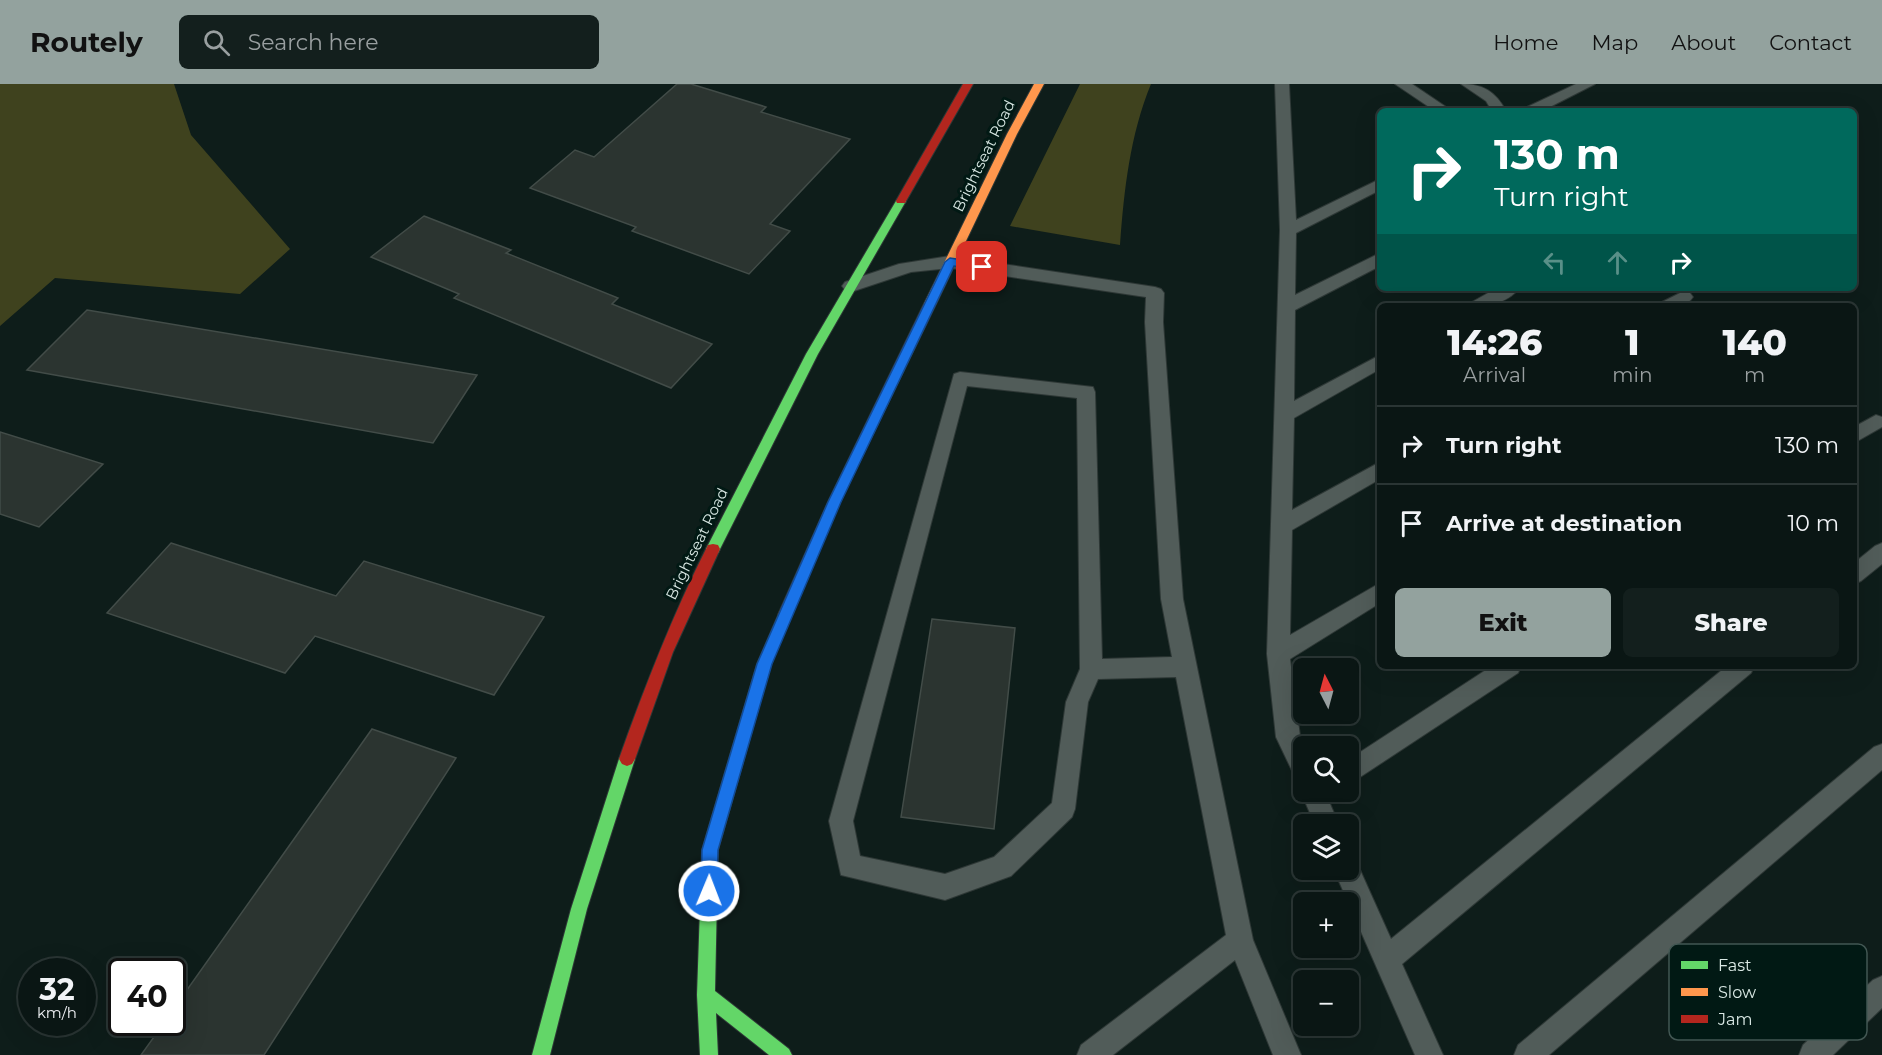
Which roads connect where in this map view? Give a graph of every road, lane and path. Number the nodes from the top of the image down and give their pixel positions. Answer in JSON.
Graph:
{"nodes":[{"id":1,"x":968,"y":84,"type":"edge"},
{"id":2,"x":1039,"y":84,"type":"edge"},
{"id":3,"x":1282,"y":84,"type":"edge"},
{"id":4,"x":1401,"y":84,"type":"edge"},
{"id":5,"x":1468,"y":84,"type":"edge"},
{"id":6,"x":1579,"y":86,"type":"edge"},
{"id":7,"x":1440,"y":108,"type":"edge"},
{"id":8,"x":1497,"y":108,"type":"edge"},
{"id":9,"x":1536,"y":108,"type":"edge"},
{"id":10,"x":1377,"y":186,"type":"edge"},
{"id":11,"x":1288,"y":230,"type":"junction"},
{"id":12,"x":1377,"y":261,"type":"edge"},
{"id":13,"x":950,"y":262,"type":"junction"},
{"id":14,"x":851,"y":286,"type":"junction"},
{"id":15,"x":1505,"y":291,"type":"edge"},
{"id":16,"x":1684,"y":297,"type":"dead end"},
{"id":17,"x":1483,"y":303,"type":"edge"},
{"id":18,"x":1673,"y":303,"type":"edge"},
{"id":19,"x":1286,"y":307,"type":"junction"},
{"id":20,"x":1377,"y":363,"type":"edge"},
{"id":21,"x":1284,"y":415,"type":"junction"},
{"id":22,"x":1876,"y":422,"type":"dead end"},
{"id":23,"x":1857,"y":434,"type":"edge"},
{"id":24,"x":1377,"y":472,"type":"edge"},
{"id":25,"x":1282,"y":526,"type":"junction"},
{"id":26,"x":1882,"y":552,"type":"edge"},
{"id":27,"x":1857,"y":573,"type":"edge"},
{"id":28,"x":1377,"y":594,"type":"edge"},
{"id":29,"x":1278,"y":654,"type":"junction"},
{"id":30,"x":1185,"y":667,"type":"junction"},
{"id":31,"x":1091,"y":669,"type":"junction"},
{"id":32,"x":1506,"y":669,"type":"edge"},
{"id":33,"x":1739,"y":669,"type":"edge"},
{"id":34,"x":1293,"y":748,"type":"edge"},
{"id":35,"x":1882,"y":755,"type":"edge"},
{"id":36,"x":1359,"y":767,"type":"edge"},
{"id":37,"x":1352,"y":880,"type":"edge"},
{"id":38,"x":1240,"y":940,"type":"junction"},
{"id":39,"x":1387,"y":958,"type":"junction"},
{"id":40,"x":1882,"y":989,"type":"edge"},
{"id":41,"x":706,"y":995,"type":"junction"},
{"id":42,"x":1867,"y":1003,"type":"edge"},
{"id":43,"x":1829,"y":1040,"type":"edge"},
{"id":44,"x":541,"y":1055,"type":"edge"},
{"id":45,"x":709,"y":1055,"type":"edge"},
{"id":46,"x":783,"y":1055,"type":"edge"},
{"id":47,"x":1091,"y":1055,"type":"edge"},
{"id":48,"x":1287,"y":1055,"type":"edge"},
{"id":49,"x":1429,"y":1055,"type":"edge"},
{"id":50,"x":1528,"y":1055,"type":"edge"},
{"id":51,"x":1813,"y":1055,"type":"edge"}],
"edges":[{"from":1,"to":14,"type":"street","name":"Brightseat Road"},
{"from":2,"to":13,"type":"street","name":"Brightseat Road"},
{"from":3,"to":11,"type":"lane"},
{"from":4,"to":7,"type":"lane"},
{"from":5,"to":8,"type":"lane"},
{"from":6,"to":9,"type":"lane"},
{"from":10,"to":11,"type":"lane"},
{"from":11,"to":19,"type":"lane"},
{"from":12,"to":19,"type":"lane"},
{"from":13,"to":14,"type":"lane"},
{"from":13,"to":30,"type":"lane"},
{"from":13,"to":41,"type":"street","name":"Brightseat Road"},
{"from":14,"to":44,"type":"street","name":"Brightseat Road"},
{"from":15,"to":17,"type":"lane"},
{"from":16,"to":18,"type":"lane"},
{"from":19,"to":21,"type":"lane"},
{"from":20,"to":21,"type":"lane"},
{"from":21,"to":25,"type":"lane"},
{"from":22,"to":23,"type":"lane"},
{"from":24,"to":25,"type":"lane"},
{"from":25,"to":29,"type":"lane"},
{"from":26,"to":27,"type":"lane"},
{"from":28,"to":29,"type":"lane"},
{"from":29,"to":34,"type":"lane"},
{"from":30,"to":31,"type":"lane"},
{"from":30,"to":38,"type":"lane"},
{"from":31,"to":31,"type":"lane"},
{"from":32,"to":36,"type":"lane"},
{"from":33,"to":39,"type":"lane"},
{"from":35,"to":50,"type":"lane"},
{"from":37,"to":39,"type":"lane"},
{"from":38,"to":47,"type":"lane"},
{"from":38,"to":48,"type":"lane"},
{"from":39,"to":49,"type":"lane"},
{"from":40,"to":42,"type":"lane"},
{"from":41,"to":45,"type":"street","name":"Brightseat Road"},
{"from":41,"to":46,"type":"street"},
{"from":43,"to":51,"type":"lane"}]}
